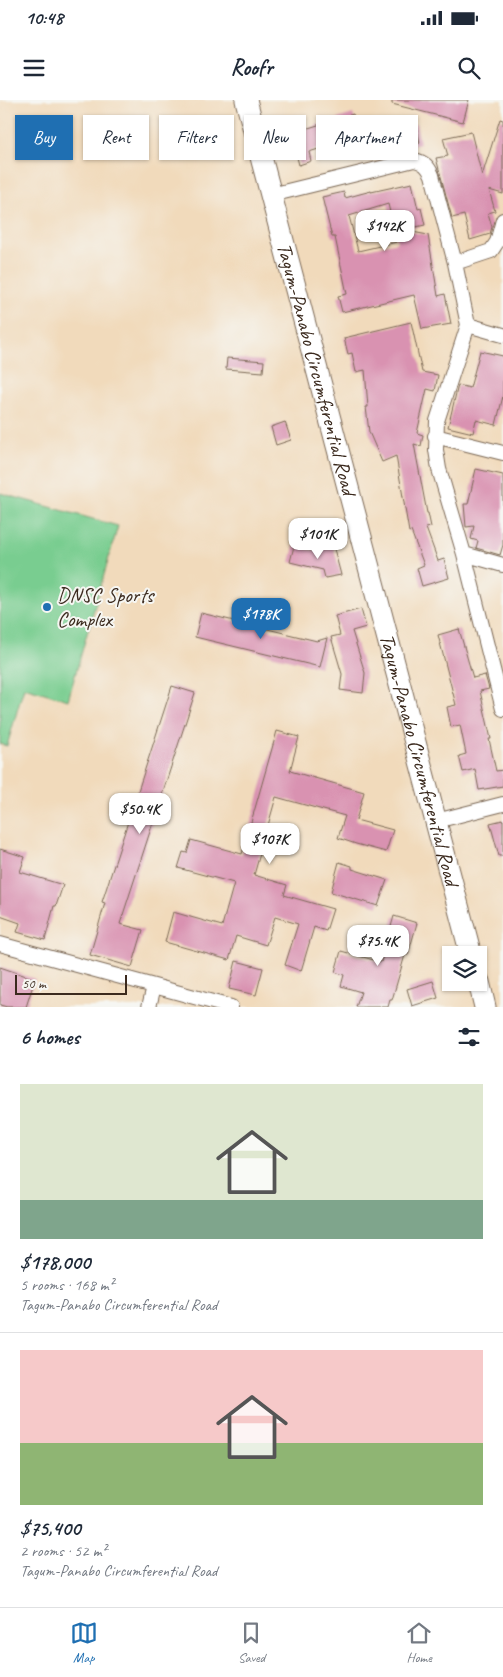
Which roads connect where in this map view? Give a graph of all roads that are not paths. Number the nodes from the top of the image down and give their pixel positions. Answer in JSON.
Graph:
{"nodes":[{"id":1,"x":246,"y":100,"type":"edge"},
{"id":2,"x":271,"y":195,"type":"junction"},
{"id":3,"x":503,"y":220,"type":"edge"},
{"id":4,"x":454,"y":263,"type":"junction"},
{"id":5,"x":468,"y":325,"type":"junction"},
{"id":6,"x":503,"y":335,"type":"edge"},
{"id":7,"x":435,"y":436,"type":"junction"},
{"id":8,"x":503,"y":453,"type":"edge"},
{"id":9,"x":464,"y":554,"type":"junction"},
{"id":10,"x":503,"y":565,"type":"edge"},
{"id":11,"x":499,"y":675,"type":"edge"},
{"id":12,"x":503,"y":709,"type":"edge"},
{"id":13,"x":503,"y":804,"type":"edge"},
{"id":14,"x":436,"y":821,"type":"junction"},
{"id":15,"x":0,"y":944,"type":"edge"},
{"id":16,"x":470,"y":946,"type":"edge"},
{"id":17,"x":154,"y":986,"type":"junction"},
{"id":18,"x":481,"y":991,"type":"edge"},
{"id":19,"x":149,"y":1007,"type":"edge"},
{"id":20,"x":231,"y":1007,"type":"edge"},
{"id":21,"x":485,"y":1007,"type":"edge"}],
"edges":[{"from":1,"to":2,"type":"main road","name":"Tagum-Panabo Circumferential Road"},
{"from":2,"to":4,"type":"street"},
{"from":2,"to":14,"type":"main road","name":"Tagum-Panabo Circumferential Road"},
{"from":3,"to":4,"type":"street"},
{"from":4,"to":5,"type":"street"},
{"from":5,"to":6,"type":"street"},
{"from":5,"to":7,"type":"street"},
{"from":7,"to":8,"type":"street"},
{"from":7,"to":9,"type":"street"},
{"from":9,"to":10,"type":"street"},
{"from":9,"to":11,"type":"street"},
{"from":11,"to":12,"type":"street"},
{"from":13,"to":14,"type":"street"},
{"from":14,"to":16,"type":"main road","name":"Tagum-Panabo Circumferential Road"},
{"from":15,"to":17,"type":"street"},
{"from":17,"to":19,"type":"street"},
{"from":17,"to":20,"type":"street"},
{"from":18,"to":21,"type":"main road"}]}
